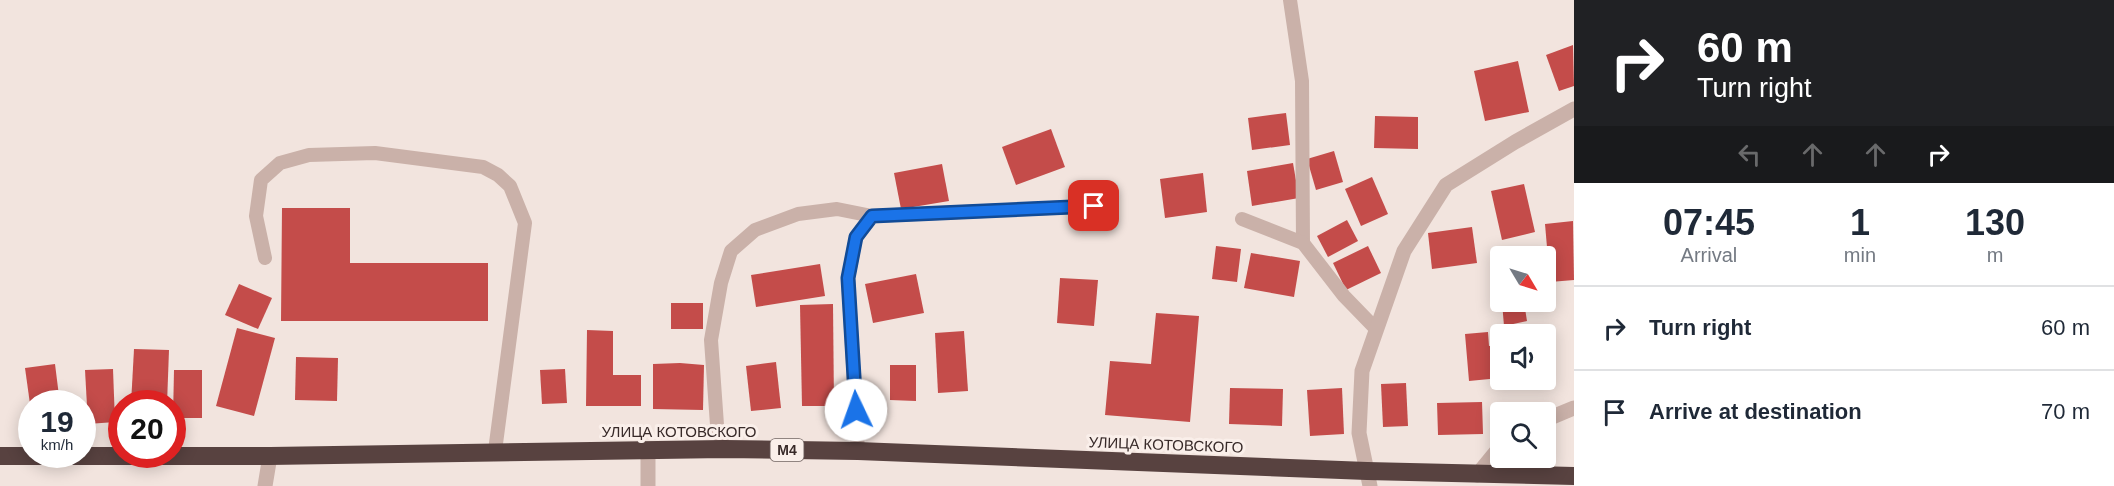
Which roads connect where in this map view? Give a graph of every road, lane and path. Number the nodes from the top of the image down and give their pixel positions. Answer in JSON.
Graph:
{"nodes":[{"id":1,"x":1290,"y":0,"type":"edge"},
{"id":2,"x":1574,"y":109,"type":"edge"},
{"id":3,"x":1094,"y":206,"type":"dead end"},
{"id":4,"x":872,"y":216,"type":"junction"},
{"id":5,"x":1242,"y":219,"type":"dead end"},
{"id":6,"x":1303,"y":243,"type":"junction"},
{"id":7,"x":265,"y":258,"type":"dead end"},
{"id":8,"x":1376,"y":330,"type":"junction"},
{"id":9,"x":1574,"y":408,"type":"edge"},
{"id":10,"x":1556,"y":415,"type":"edge"},
{"id":11,"x":724,"y":449,"type":"junction"},
{"id":12,"x":495,"y":451,"type":"junction"},
{"id":13,"x":648,"y":451,"type":"junction"},
{"id":14,"x":858,"y":451,"type":"junction"},
{"id":15,"x":0,"y":456,"type":"edge"},
{"id":16,"x":270,"y":456,"type":"junction"},
{"id":17,"x":1490,"y":459,"type":"edge"},
{"id":18,"x":1477,"y":475,"type":"junction"},
{"id":19,"x":1574,"y":476,"type":"edge"},
{"id":20,"x":1368,"y":478,"type":"edge"},
{"id":21,"x":265,"y":486,"type":"edge"},
{"id":22,"x":648,"y":486,"type":"edge"}],
"edges":[{"from":1,"to":6,"type":"lane"},
{"from":2,"to":8,"type":"street"},
{"from":3,"to":4,"type":"lane"},
{"from":4,"to":11,"type":"lane"},
{"from":4,"to":14,"type":"lane"},
{"from":5,"to":6,"type":"lane"},
{"from":6,"to":8,"type":"lane"},
{"from":7,"to":12,"type":"lane"},
{"from":8,"to":20,"type":"street"},
{"from":9,"to":10,"type":"street"},
{"from":11,"to":13,"type":"highway","name":"УЛИЦА КОТОВСКОГО","number":"M4"},
{"from":11,"to":14,"type":"highway","name":"УЛИЦА КОТОВСКОГО","number":"M4"},
{"from":12,"to":13,"type":"highway","name":"УЛИЦА КОТОВСКОГО","number":"M4"},
{"from":12,"to":16,"type":"highway","name":"УЛИЦА КОТОВСКОГО","number":"M4"},
{"from":13,"to":22,"type":"street"},
{"from":14,"to":20,"type":"highway","name":"УЛИЦА КОТОВСКОГО","number":"M4"},
{"from":15,"to":16,"type":"highway","name":"УЛИЦА КОТОВСКОГО","number":"M4"},
{"from":16,"to":21,"type":"street"},
{"from":17,"to":18,"type":"street"},
{"from":18,"to":19,"type":"highway","name":"УЛИЦА КОТОВСКОГО","number":"M4"},
{"from":18,"to":20,"type":"highway","name":"УЛИЦА КОТОВСКОГО","number":"M4"}]}
